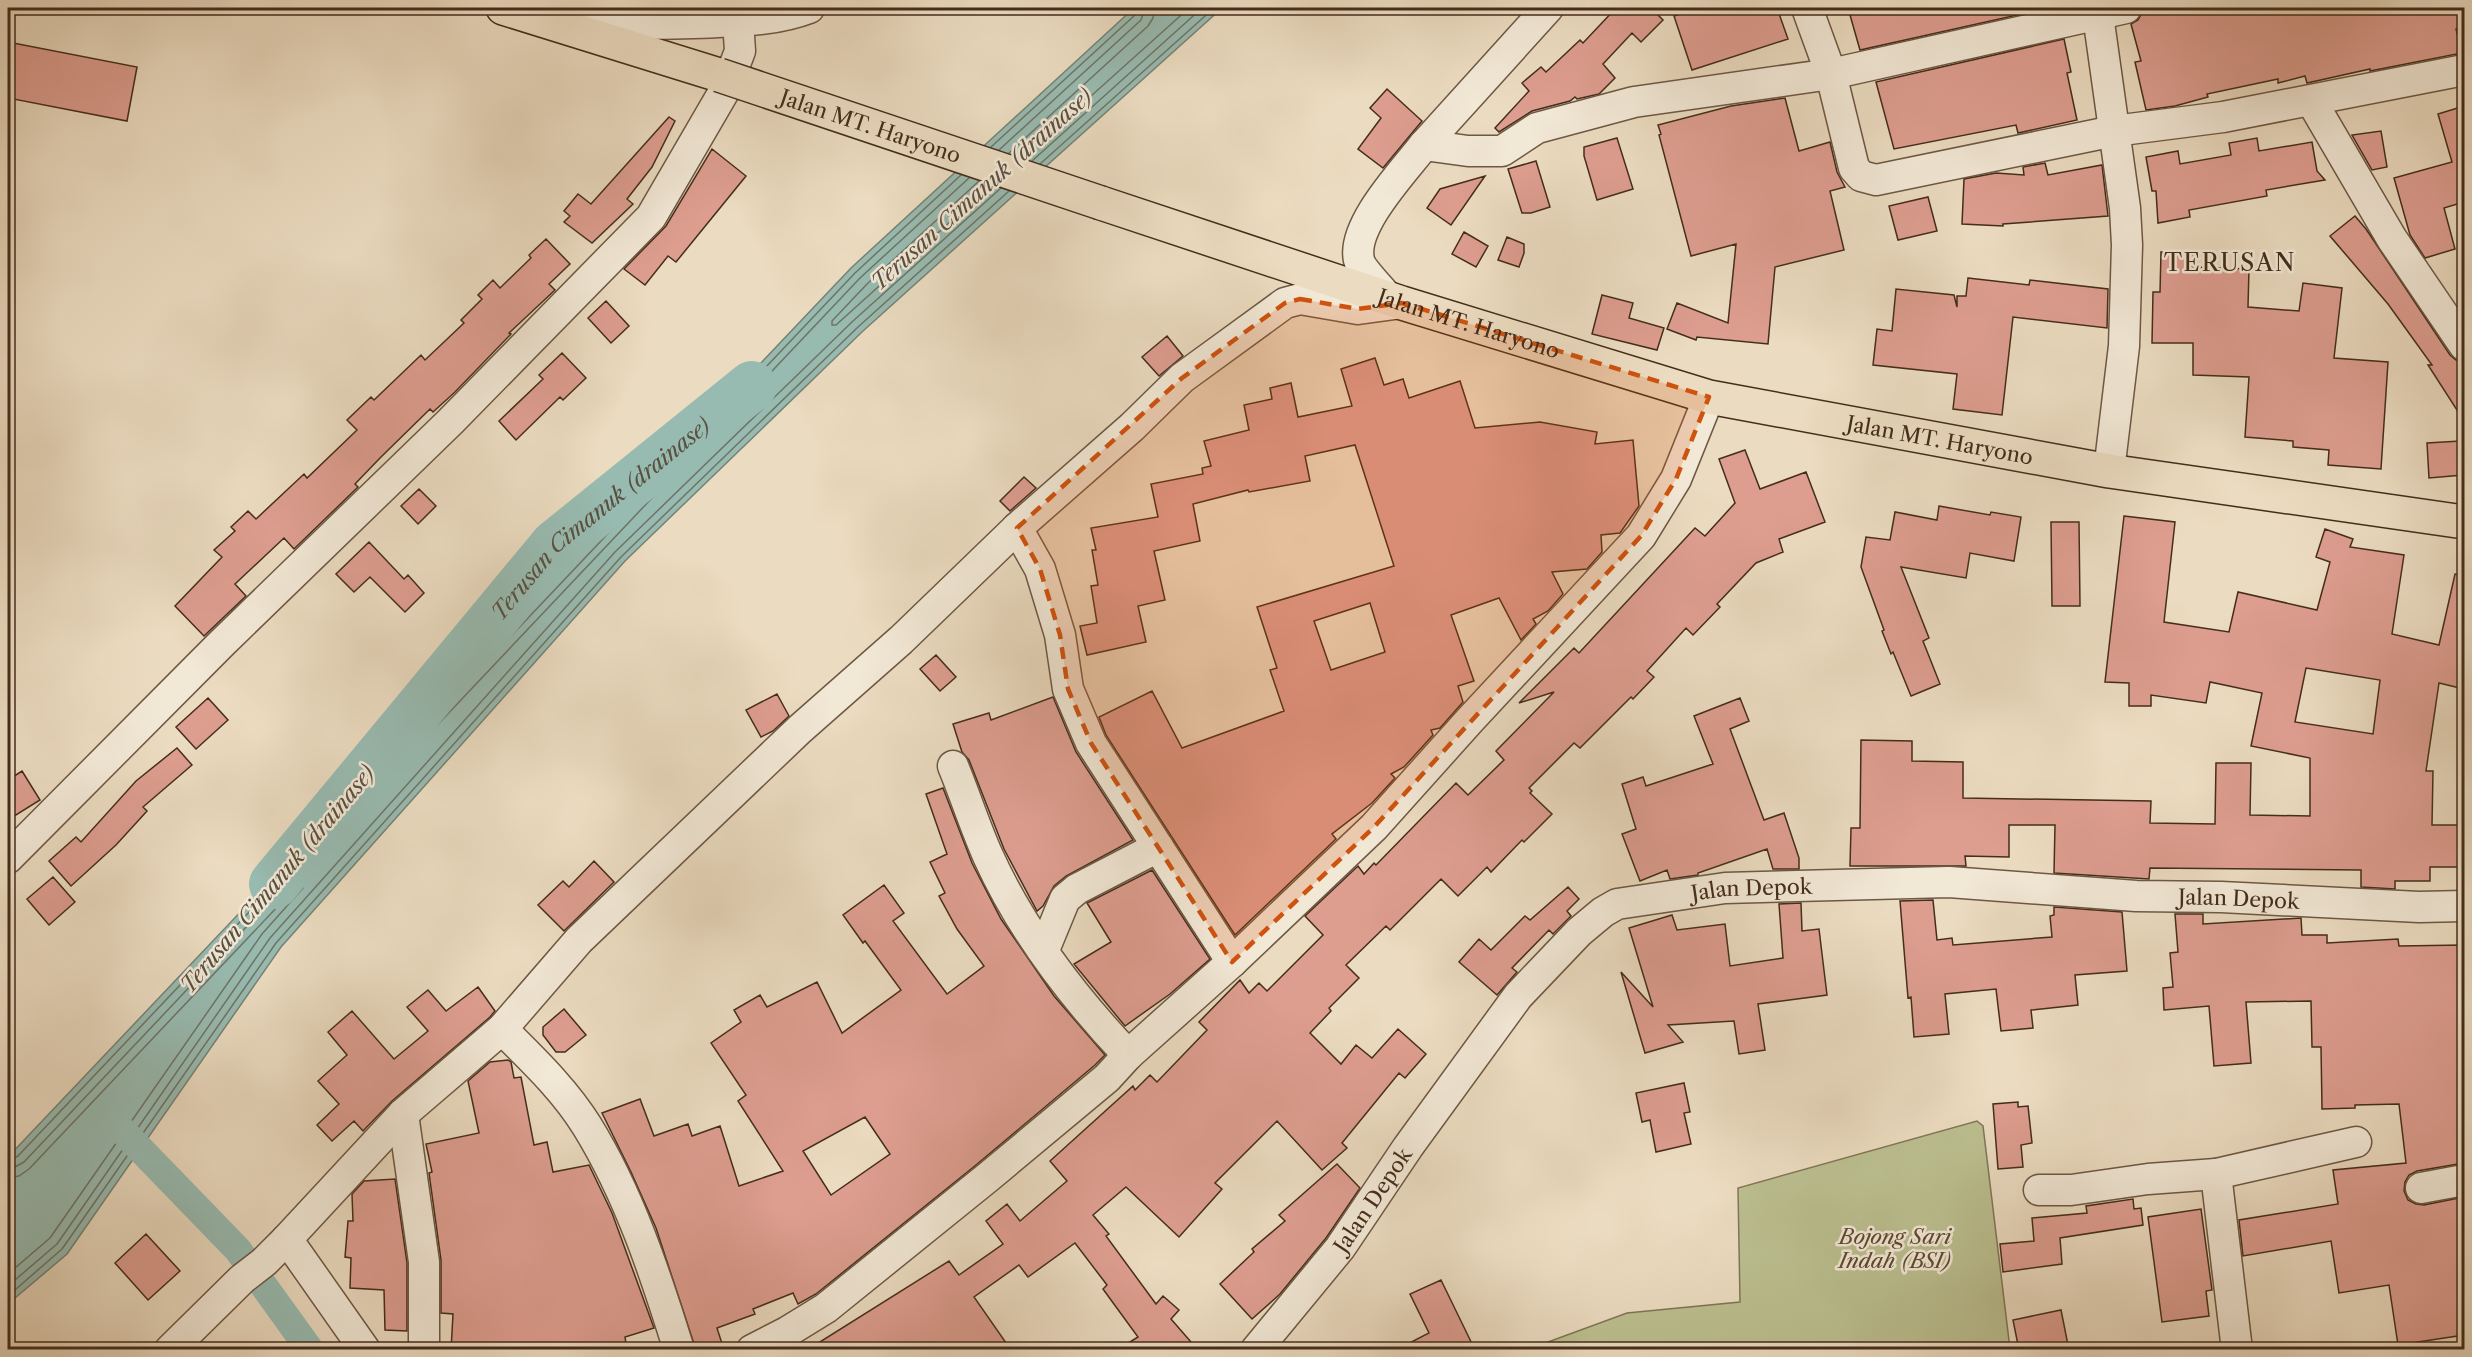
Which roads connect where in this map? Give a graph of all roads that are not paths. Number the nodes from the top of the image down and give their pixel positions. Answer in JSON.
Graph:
{"nodes":[{"id":1,"x":503,"y":8,"type":"edge"},
{"id":2,"x":809,"y":8,"type":"edge"},
{"id":3,"x":1548,"y":8,"type":"edge"},
{"id":4,"x":1807,"y":8,"type":"edge"},
{"id":5,"x":2107,"y":9,"type":"edge"},
{"id":6,"x":738,"y":21,"type":"junction"},
{"id":7,"x":549,"y":23,"type":"junction"},
{"id":8,"x":2464,"y":70,"type":"edge"},
{"id":9,"x":1831,"y":74,"type":"junction"},
{"id":10,"x":2312,"y":102,"type":"junction"},
{"id":11,"x":2114,"y":132,"type":"junction"},
{"id":12,"x":1424,"y":145,"type":"junction"},
{"id":13,"x":1394,"y":300,"type":"junction"},
{"id":14,"x":2464,"y":345,"type":"edge"},
{"id":15,"x":1709,"y":397,"type":"junction"},
{"id":16,"x":2109,"y":471,"type":"junction"},
{"id":17,"x":2464,"y":522,"type":"edge"},
{"id":18,"x":1017,"y":528,"type":"junction"},
{"id":19,"x":953,"y":766,"type":"dead end"},
{"id":20,"x":1158,"y":847,"type":"junction"},
{"id":21,"x":8,"y":858,"type":"edge"},
{"id":22,"x":2464,"y":906,"type":"edge"},
{"id":23,"x":1044,"y":950,"type":"junction"},
{"id":24,"x":1232,"y":962,"type":"junction"},
{"id":25,"x":502,"y":1029,"type":"junction"},
{"id":26,"x":1128,"y":1055,"type":"junction"},
{"id":27,"x":403,"y":1114,"type":"junction"},
{"id":28,"x":2356,"y":1142,"type":"dead end"},
{"id":29,"x":2216,"y":1174,"type":"junction"},
{"id":30,"x":2464,"y":1180,"type":"edge"},
{"id":31,"x":2421,"y":1188,"type":"dead end"},
{"id":32,"x":2039,"y":1190,"type":"dead end"},
{"id":33,"x":287,"y":1239,"type":"junction"},
{"id":34,"x":170,"y":1350,"type":"edge"},
{"id":35,"x":364,"y":1350,"type":"edge"},
{"id":36,"x":424,"y":1350,"type":"edge"},
{"id":37,"x":679,"y":1350,"type":"edge"},
{"id":38,"x":752,"y":1350,"type":"edge"},
{"id":39,"x":1256,"y":1350,"type":"edge"},
{"id":40,"x":2237,"y":1350,"type":"edge"}],
"edges":[{"from":1,"to":7,"type":"main road","name":"Jalan MT. Haryono"},
{"from":2,"to":6,"type":"street"},
{"from":3,"to":12,"type":"street"},
{"from":4,"to":9,"type":"street"},
{"from":5,"to":9,"type":"street"},
{"from":5,"to":11,"type":"street"},
{"from":6,"to":7,"type":"street"},
{"from":6,"to":21,"type":"street"},
{"from":7,"to":13,"type":"main road","name":"Jalan MT. Haryono","bridge":true},
{"from":8,"to":10,"type":"street"},
{"from":9,"to":11,"type":"street"},
{"from":9,"to":12,"type":"street"},
{"from":10,"to":11,"type":"street"},
{"from":10,"to":14,"type":"street"},
{"from":11,"to":16,"type":"street"},
{"from":12,"to":13,"type":"street"},
{"from":13,"to":15,"type":"main road","name":"Jalan MT. Haryono"},
{"from":13,"to":18,"type":"street"},
{"from":15,"to":16,"type":"main road","name":"Jalan MT. Haryono"},
{"from":15,"to":24,"type":"street"},
{"from":16,"to":17,"type":"main road","name":"Jalan MT. Haryono"},
{"from":18,"to":20,"type":"street"},
{"from":18,"to":25,"type":"street"},
{"from":19,"to":23,"type":"street"},
{"from":20,"to":23,"type":"street"},
{"from":20,"to":24,"type":"street"},
{"from":22,"to":39,"type":"street","name":"Jalan Depok"},
{"from":23,"to":26,"type":"street"},
{"from":24,"to":26,"type":"street"},
{"from":25,"to":27,"type":"street"},
{"from":25,"to":37,"type":"street"},
{"from":26,"to":38,"type":"street"},
{"from":27,"to":33,"type":"street"},
{"from":27,"to":36,"type":"street"},
{"from":28,"to":29,"type":"street"},
{"from":29,"to":32,"type":"street"},
{"from":29,"to":40,"type":"street"},
{"from":30,"to":31,"type":"street"},
{"from":33,"to":34,"type":"street"},
{"from":33,"to":35,"type":"street"}]}
